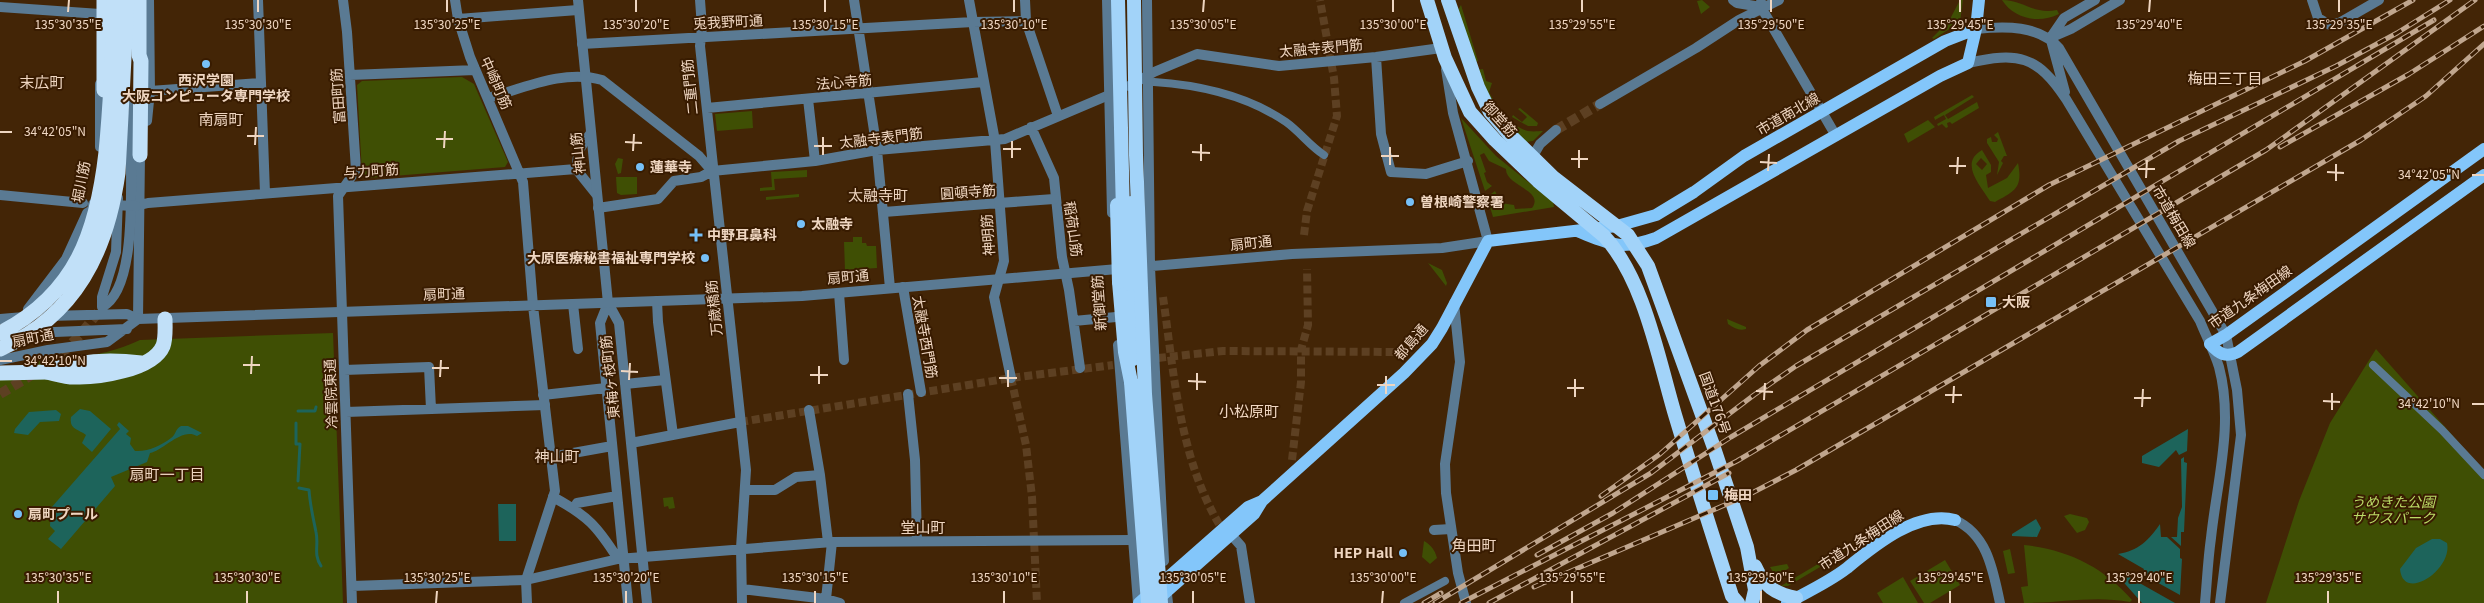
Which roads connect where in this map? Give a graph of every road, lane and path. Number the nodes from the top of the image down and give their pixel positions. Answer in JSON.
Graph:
{"nodes":[{"id":1,"x":99,"y":0,"type":"edge"},
{"id":2,"x":114,"y":0,"type":"edge"},
{"id":3,"x":121,"y":0,"type":"edge"},
{"id":4,"x":258,"y":0,"type":"edge"},
{"id":5,"x":343,"y":0,"type":"edge"},
{"id":6,"x":455,"y":0,"type":"edge"},
{"id":7,"x":700,"y":0,"type":"edge"},
{"id":8,"x":854,"y":0,"type":"edge"},
{"id":9,"x":969,"y":0,"type":"edge"},
{"id":10,"x":1025,"y":0,"type":"edge"},
{"id":11,"x":1107,"y":0,"type":"edge"},
{"id":12,"x":1117,"y":0,"type":"edge"},
{"id":13,"x":1125,"y":0,"type":"edge"},
{"id":14,"x":1134,"y":0,"type":"edge"},
{"id":15,"x":1139,"y":0,"type":"edge"},
{"id":16,"x":1147,"y":0,"type":"edge"},
{"id":17,"x":1427,"y":0,"type":"edge"},
{"id":18,"x":1450,"y":0,"type":"edge"},
{"id":19,"x":1733,"y":0,"type":"edge"},
{"id":20,"x":1779,"y":0,"type":"edge"},
{"id":21,"x":1979,"y":0,"type":"edge"},
{"id":22,"x":2095,"y":0,"type":"edge"},
{"id":23,"x":2120,"y":0,"type":"edge"},
{"id":24,"x":2312,"y":0,"type":"edge"},
{"id":25,"x":2380,"y":0,"type":"edge"},
{"id":26,"x":138,"y":1,"type":"edge"},
{"id":27,"x":1761,"y":4,"type":"edge"},
{"id":28,"x":578,"y":5,"type":"edge"},
{"id":29,"x":0,"y":7,"type":"edge"},
{"id":30,"x":102,"y":7,"type":"edge"},
{"id":31,"x":458,"y":19,"type":"junction"},
{"id":32,"x":1026,"y":21,"type":"junction"},
{"id":33,"x":973,"y":22,"type":"junction"},
{"id":34,"x":858,"y":28,"type":"junction"},
{"id":35,"x":1976,"y":29,"type":"junction"},
{"id":36,"x":701,"y":37,"type":"junction"},
{"id":37,"x":2050,"y":38,"type":"junction"},
{"id":38,"x":582,"y":44,"type":"junction"},
{"id":39,"x":1443,"y":53,"type":"junction"},
{"id":40,"x":139,"y":55,"type":"junction"},
{"id":41,"x":1376,"y":57,"type":"junction"},
{"id":42,"x":1968,"y":62,"type":"junction"},
{"id":43,"x":475,"y":70,"type":"junction"},
{"id":44,"x":350,"y":75,"type":"junction"},
{"id":45,"x":585,"y":75,"type":"junction"},
{"id":46,"x":1151,"y":80,"type":"junction"},
{"id":47,"x":984,"y":82,"type":"junction"},
{"id":48,"x":261,"y":83,"type":"junction"},
{"id":49,"x":150,"y":91,"type":"junction"},
{"id":50,"x":869,"y":94,"type":"junction"},
{"id":51,"x":1109,"y":95,"type":"junction"},
{"id":52,"x":488,"y":98,"type":"junction"},
{"id":53,"x":808,"y":99,"type":"junction"},
{"id":54,"x":2066,"y":99,"type":"junction"},
{"id":55,"x":1600,"y":104,"type":"tunnel mouth"},
{"id":56,"x":707,"y":108,"type":"junction"},
{"id":57,"x":1823,"y":112,"type":"junction"},
{"id":58,"x":1058,"y":116,"type":"junction"},
{"id":59,"x":1031,"y":127,"type":"junction"},
{"id":60,"x":1556,"y":130,"type":"tunnel mouth"},
{"id":61,"x":590,"y":134,"type":"junction"},
{"id":62,"x":1836,"y":136,"type":"junction"},
{"id":63,"x":995,"y":141,"type":"junction"},
{"id":64,"x":2484,"y":149,"type":"edge"},
{"id":65,"x":877,"y":150,"type":"junction"},
{"id":66,"x":106,"y":152,"type":"junction"},
{"id":67,"x":140,"y":155,"type":"junction"},
{"id":68,"x":1324,"y":155,"type":"dead end"},
{"id":69,"x":1533,"y":156,"type":"junction"},
{"id":70,"x":814,"y":161,"type":"junction"},
{"id":71,"x":1468,"y":161,"type":"junction"},
{"id":72,"x":576,"y":169,"type":"junction"},
{"id":73,"x":712,"y":171,"type":"junction"},
{"id":74,"x":520,"y":173,"type":"junction"},
{"id":75,"x":2484,"y":175,"type":"edge"},
{"id":76,"x":344,"y":187,"type":"junction"},
{"id":77,"x":265,"y":194,"type":"junction"},
{"id":78,"x":596,"y":194,"type":"junction"},
{"id":79,"x":0,"y":195,"type":"edge"},
{"id":80,"x":1054,"y":199,"type":"junction"},
{"id":81,"x":82,"y":203,"type":"dead end"},
{"id":82,"x":999,"y":203,"type":"junction"},
{"id":83,"x":93,"y":204,"type":"junction"},
{"id":84,"x":138,"y":205,"type":"junction"},
{"id":85,"x":598,"y":208,"type":"junction"},
{"id":86,"x":884,"y":212,"type":"junction"},
{"id":87,"x":1617,"y":226,"type":"junction"},
{"id":88,"x":1596,"y":227,"type":"junction"},
{"id":89,"x":1572,"y":230,"type":"junction"},
{"id":90,"x":1488,"y":241,"type":"junction"},
{"id":91,"x":1636,"y":245,"type":"junction"},
{"id":92,"x":1613,"y":246,"type":"junction"},
{"id":93,"x":1150,"y":267,"type":"junction"},
{"id":94,"x":1112,"y":269,"type":"junction"},
{"id":95,"x":1066,"y":273,"type":"junction"},
{"id":96,"x":999,"y":279,"type":"junction"},
{"id":97,"x":903,"y":287,"type":"junction"},
{"id":98,"x":890,"y":288,"type":"junction"},
{"id":99,"x":839,"y":293,"type":"junction"},
{"id":100,"x":727,"y":299,"type":"junction"},
{"id":101,"x":657,"y":301,"type":"junction"},
{"id":102,"x":608,"y":303,"type":"junction"},
{"id":103,"x":1454,"y":303,"type":"junction"},
{"id":104,"x":573,"y":304,"type":"junction"},
{"id":105,"x":532,"y":306,"type":"junction"},
{"id":106,"x":342,"y":312,"type":"junction"},
{"id":107,"x":21,"y":317,"type":"junction"},
{"id":108,"x":1116,"y":317,"type":"junction"},
{"id":109,"x":0,"y":319,"type":"edge"},
{"id":110,"x":138,"y":319,"type":"junction"},
{"id":111,"x":165,"y":319,"type":"junction"},
{"id":112,"x":1074,"y":321,"type":"junction"},
{"id":113,"x":127,"y":329,"type":"junction"},
{"id":114,"x":29,"y":333,"type":"junction"},
{"id":115,"x":2226,"y":335,"type":"junction"},
{"id":116,"x":0,"y":341,"type":"edge"},
{"id":117,"x":2210,"y":344,"type":"junction"},
{"id":118,"x":578,"y":349,"type":"dead end"},
{"id":119,"x":2230,"y":356,"type":"junction"},
{"id":120,"x":0,"y":360,"type":"edge"},
{"id":121,"x":844,"y":360,"type":"dead end"},
{"id":122,"x":2373,"y":365,"type":"dead end"},
{"id":123,"x":1080,"y":368,"type":"dead end"},
{"id":124,"x":344,"y":370,"type":"junction"},
{"id":125,"x":0,"y":373,"type":"edge"},
{"id":126,"x":1011,"y":378,"type":"tunnel mouth"},
{"id":127,"x":665,"y":380,"type":"junction"},
{"id":128,"x":1131,"y":382,"type":"junction"},
{"id":129,"x":625,"y":384,"type":"junction"},
{"id":130,"x":606,"y":388,"type":"junction"},
{"id":131,"x":921,"y":392,"type":"dead end"},
{"id":132,"x":908,"y":394,"type":"dead end"},
{"id":133,"x":1145,"y":394,"type":"junction"},
{"id":134,"x":544,"y":400,"type":"junction"},
{"id":135,"x":431,"y":409,"type":"junction"},
{"id":136,"x":809,"y":410,"type":"dead end"},
{"id":137,"x":346,"y":412,"type":"junction"},
{"id":138,"x":740,"y":422,"type":"junction"},
{"id":139,"x":673,"y":435,"type":"junction"},
{"id":140,"x":631,"y":443,"type":"junction"},
{"id":141,"x":612,"y":446,"type":"junction"},
{"id":142,"x":551,"y":457,"type":"junction"},
{"id":143,"x":820,"y":475,"type":"junction"},
{"id":144,"x":2484,"y":475,"type":"edge"},
{"id":145,"x":746,"y":490,"type":"junction"},
{"id":146,"x":617,"y":496,"type":"junction"},
{"id":147,"x":553,"y":497,"type":"junction"},
{"id":148,"x":574,"y":508,"type":"junction"},
{"id":149,"x":1955,"y":520,"type":"joint"},
{"id":150,"x":1451,"y":528,"type":"junction"},
{"id":151,"x":1228,"y":530,"type":"junction"},
{"id":152,"x":1434,"y":530,"type":"dead end"},
{"id":153,"x":1132,"y":540,"type":"junction"},
{"id":154,"x":917,"y":541,"type":"junction"},
{"id":155,"x":830,"y":542,"type":"junction"},
{"id":156,"x":1747,"y":547,"type":"junction"},
{"id":157,"x":741,"y":548,"type":"junction"},
{"id":158,"x":642,"y":557,"type":"junction"},
{"id":159,"x":621,"y":559,"type":"junction"},
{"id":160,"x":1165,"y":577,"type":"junction"},
{"id":161,"x":526,"y":580,"type":"junction"},
{"id":162,"x":1445,"y":581,"type":"dead end"},
{"id":163,"x":352,"y":586,"type":"junction"},
{"id":164,"x":742,"y":588,"type":"junction"},
{"id":165,"x":826,"y":599,"type":"junction"},
{"id":166,"x":1165,"y":599,"type":"edge"},
{"id":167,"x":1791,"y":601,"type":"edge"},
{"id":168,"x":352,"y":603,"type":"edge"},
{"id":169,"x":527,"y":603,"type":"edge"},
{"id":170,"x":628,"y":603,"type":"edge"},
{"id":171,"x":647,"y":603,"type":"edge"},
{"id":172,"x":742,"y":603,"type":"edge"},
{"id":173,"x":840,"y":603,"type":"edge"},
{"id":174,"x":1138,"y":603,"type":"edge"},
{"id":175,"x":1148,"y":603,"type":"edge"},
{"id":176,"x":1153,"y":603,"type":"edge"},
{"id":177,"x":1250,"y":603,"type":"edge"},
{"id":178,"x":1404,"y":603,"type":"edge"},
{"id":179,"x":1466,"y":603,"type":"edge"},
{"id":180,"x":1738,"y":603,"type":"edge"},
{"id":181,"x":1752,"y":603,"type":"edge"},
{"id":182,"x":2000,"y":603,"type":"edge"},
{"id":183,"x":2205,"y":603,"type":"edge"},
{"id":184,"x":2220,"y":603,"type":"edge"}],
"edges":[{"from":1,"to":30,"type":"street","name":"堀川筋"},
{"from":2,"to":66,"type":"highway","bridge":true},
{"from":3,"to":40,"type":"street"},
{"from":4,"to":48,"type":"street"},
{"from":5,"to":44,"type":"street","name":"富田町筋"},
{"from":6,"to":31,"type":"street","name":"中崎町筋"},
{"from":7,"to":36,"type":"street","name":"二重門筋"},
{"from":8,"to":34,"type":"street"},
{"from":9,"to":33,"type":"street","name":"神明筋"},
{"from":10,"to":32,"type":"street"},
{"from":11,"to":51,"type":"street","name":"新御堂筋"},
{"from":12,"to":128,"type":"highway","bridge":true},
{"from":13,"to":128,"type":"highway","bridge":true},
{"from":14,"to":133,"type":"highway","bridge":true},
{"from":15,"to":133,"type":"highway","bridge":true},
{"from":16,"to":46,"type":"street"},
{"from":17,"to":39,"type":"highway","name":"御堂筋"},
{"from":18,"to":69,"type":"highway","name":"御堂筋"},
{"from":19,"to":27,"type":"street"},
{"from":20,"to":27,"type":"street"},
{"from":21,"to":35,"type":"main road"},
{"from":22,"to":37,"type":"street"},
{"from":23,"to":37,"type":"street"},
{"from":24,"to":25,"type":"street"},
{"from":26,"to":40,"type":"highway"},
{"from":26,"to":49,"type":"street"},
{"from":26,"to":116,"type":"highway","bridge":true},
{"from":27,"to":55,"type":"street"},
{"from":27,"to":57,"type":"street"},
{"from":28,"to":31,"type":"street"},
{"from":28,"to":38,"type":"street","name":"神山筋"},
{"from":29,"to":30,"type":"street"},
{"from":30,"to":66,"type":"highway","bridge":true},
{"from":30,"to":83,"type":"street","name":"堀川筋"},
{"from":31,"to":43,"type":"street","name":"中崎町筋"},
{"from":32,"to":33,"type":"street","name":"兎我野町通"},
{"from":32,"to":58,"type":"street"},
{"from":33,"to":34,"type":"street","name":"兎我野町通"},
{"from":33,"to":47,"type":"street","name":"神明筋"},
{"from":34,"to":36,"type":"street","name":"兎我野町通"},
{"from":34,"to":50,"type":"street"},
{"from":35,"to":37,"type":"street"},
{"from":35,"to":42,"type":"main road"},
{"from":35,"to":57,"type":"main road","name":"市道南北線"},
{"from":36,"to":38,"type":"street","name":"兎我野町通"},
{"from":36,"to":56,"type":"street","name":"二重門筋"},
{"from":37,"to":54,"type":"street"},
{"from":37,"to":115,"type":"street","name":"市道梅田線"},
{"from":38,"to":45,"type":"street","name":"神山筋"},
{"from":39,"to":41,"type":"street","name":"太融寺表門筋"},
{"from":39,"to":71,"type":"street"},
{"from":39,"to":88,"type":"highway","name":"御堂筋"},
{"from":40,"to":67,"type":"highway"},
{"from":41,"to":46,"type":"street","name":"太融寺表門筋"},
{"from":41,"to":71,"type":"street"},
{"from":42,"to":54,"type":"street"},
{"from":42,"to":62,"type":"main road"},
{"from":43,"to":44,"type":"street"},
{"from":43,"to":52,"type":"street","name":"中崎町筋"},
{"from":44,"to":76,"type":"street","name":"富田町筋"},
{"from":45,"to":52,"type":"street"},
{"from":45,"to":61,"type":"street","name":"神山筋"},
{"from":45,"to":73,"type":"street"},
{"from":46,"to":51,"type":"street","name":"太融寺表門筋"},
{"from":46,"to":68,"type":"street"},
{"from":46,"to":93,"type":"street"},
{"from":47,"to":50,"type":"street","name":"法心寺筋"},
{"from":47,"to":63,"type":"street","name":"神明筋"},
{"from":48,"to":49,"type":"street"},
{"from":48,"to":77,"type":"street"},
{"from":49,"to":67,"type":"street"},
{"from":50,"to":53,"type":"street","name":"法心寺筋"},
{"from":50,"to":65,"type":"street"},
{"from":51,"to":58,"type":"street","name":"太融寺表門筋"},
{"from":51,"to":94,"type":"street","name":"新御堂筋"},
{"from":52,"to":74,"type":"street","name":"中崎町筋"},
{"from":53,"to":56,"type":"street","name":"法心寺筋"},
{"from":53,"to":70,"type":"street"},
{"from":54,"to":117,"type":"street"},
{"from":56,"to":73,"type":"street","name":"二重門筋"},
{"from":57,"to":62,"type":"street"},
{"from":57,"to":87,"type":"main road","name":"市道南北線"},
{"from":58,"to":59,"type":"street","name":"太融寺表門筋"},
{"from":59,"to":63,"type":"street","name":"太融寺表門筋"},
{"from":59,"to":80,"type":"street","name":"稲荷山筋"},
{"from":60,"to":69,"type":"street"},
{"from":61,"to":72,"type":"street"},
{"from":61,"to":78,"type":"street","name":"神山筋"},
{"from":62,"to":91,"type":"main road"},
{"from":63,"to":65,"type":"street","name":"太融寺表門筋"},
{"from":63,"to":82,"type":"street","name":"神明筋"},
{"from":64,"to":115,"type":"main road","name":"市道九条梅田線"},
{"from":65,"to":70,"type":"street","name":"太融寺表門筋"},
{"from":65,"to":86,"type":"street"},
{"from":66,"to":116,"type":"highway","bridge":true},
{"from":67,"to":84,"type":"street"},
{"from":69,"to":87,"type":"highway","name":"御堂筋"},
{"from":70,"to":73,"type":"street","name":"太融寺表門筋"},
{"from":71,"to":90,"type":"street"},
{"from":72,"to":74,"type":"street","name":"与力町筋"},
{"from":72,"to":78,"type":"street"},
{"from":73,"to":85,"type":"street","name":"太融寺表門筋"},
{"from":73,"to":100,"type":"street","name":"万歳橋筋"},
{"from":74,"to":76,"type":"street","name":"与力町筋"},
{"from":74,"to":105,"type":"street","name":"中崎町筋"},
{"from":75,"to":119,"type":"main road"},
{"from":76,"to":77,"type":"street","name":"与力町筋"},
{"from":76,"to":106,"type":"street","name":"冷雲院東通"},
{"from":77,"to":84,"type":"street","name":"与力町筋"},
{"from":78,"to":85,"type":"street","name":"神山筋"},
{"from":79,"to":81,"type":"street"},
{"from":80,"to":82,"type":"street","name":"圓頓寺筋"},
{"from":80,"to":95,"type":"street","name":"稲荷山筋"},
{"from":82,"to":86,"type":"street","name":"圓頓寺筋"},
{"from":82,"to":96,"type":"street","name":"神明筋"},
{"from":83,"to":84,"type":"street","name":"与力町筋","bridge":true},
{"from":83,"to":107,"type":"street","name":"堀川筋"},
{"from":84,"to":110,"type":"street"},
{"from":85,"to":102,"type":"street","name":"神山筋"},
{"from":86,"to":98,"type":"street"},
{"from":87,"to":88,"type":"main road","name":"市道南北線"},
{"from":87,"to":91,"type":"highway","name":"国道176号"},
{"from":88,"to":89,"type":"main road","name":"扇町通"},
{"from":88,"to":92,"type":"highway"},
{"from":89,"to":90,"type":"main road","name":"扇町通"},
{"from":89,"to":92,"type":"main road"},
{"from":90,"to":93,"type":"street","name":"扇町通"},
{"from":90,"to":103,"type":"main road","name":"都島通"},
{"from":91,"to":92,"type":"main road"},
{"from":91,"to":156,"type":"highway","name":"国道176号"},
{"from":92,"to":180,"type":"highway"},
{"from":93,"to":94,"type":"street","name":"扇町通"},
{"from":93,"to":160,"type":"street"},
{"from":94,"to":95,"type":"street","name":"扇町通"},
{"from":94,"to":108,"type":"street","name":"新御堂筋"},
{"from":95,"to":96,"type":"street","name":"扇町通"},
{"from":95,"to":112,"type":"street","name":"稲荷山筋"},
{"from":96,"to":97,"type":"street","name":"扇町通"},
{"from":96,"to":126,"type":"street","name":"神明筋"},
{"from":97,"to":98,"type":"street","name":"扇町通"},
{"from":97,"to":131,"type":"street","name":"太融寺西門筋"},
{"from":98,"to":99,"type":"street","name":"扇町通"},
{"from":99,"to":100,"type":"street","name":"扇町通"},
{"from":99,"to":121,"type":"street"},
{"from":100,"to":101,"type":"street","name":"扇町通"},
{"from":100,"to":138,"type":"street","name":"万歳橋筋"},
{"from":101,"to":102,"type":"street","name":"扇町通"},
{"from":101,"to":127,"type":"street"},
{"from":102,"to":104,"type":"street","name":"扇町通"},
{"from":102,"to":129,"type":"street","name":"東梅ヶ枝町筋"},
{"from":102,"to":130,"type":"street","name":"東梅ヶ枝町筋"},
{"from":103,"to":150,"type":"street"},
{"from":103,"to":151,"type":"main road","name":"都島通"},
{"from":104,"to":105,"type":"street","name":"扇町通"},
{"from":104,"to":118,"type":"street"},
{"from":105,"to":106,"type":"street","name":"扇町通"},
{"from":105,"to":134,"type":"street","name":"中崎町筋"},
{"from":106,"to":111,"type":"street","name":"扇町通"},
{"from":106,"to":124,"type":"street","name":"冷雲院東通"},
{"from":107,"to":109,"type":"street"},
{"from":107,"to":110,"type":"street"},
{"from":108,"to":112,"type":"street"},
{"from":108,"to":153,"type":"street","name":"新御堂筋"},
{"from":110,"to":111,"type":"street","name":"扇町通"},
{"from":110,"to":113,"type":"street","name":"扇町通"},
{"from":111,"to":125,"type":"highway","bridge":true},
{"from":112,"to":123,"type":"street","name":"稲荷山筋"},
{"from":113,"to":114,"type":"street","name":"扇町通"},
{"from":113,"to":120,"type":"street","name":"扇町通"},
{"from":114,"to":116,"type":"street","name":"扇町通"},
{"from":114,"to":116,"type":"street"},
{"from":115,"to":117,"type":"main road","name":"市道九条梅田線"},
{"from":115,"to":119,"type":"street","name":"市道梅田線"},
{"from":117,"to":119,"type":"main road","name":"市道九条梅田線"},
{"from":117,"to":183,"type":"street"},
{"from":119,"to":184,"type":"street","name":"市道梅田線"},
{"from":122,"to":144,"type":"street"},
{"from":124,"to":135,"type":"street"},
{"from":124,"to":137,"type":"street","name":"冷雲院東通"},
{"from":127,"to":129,"type":"street"},
{"from":127,"to":139,"type":"street"},
{"from":128,"to":175,"type":"highway","bridge":true},
{"from":129,"to":140,"type":"street","name":"東梅ヶ枝町筋"},
{"from":130,"to":134,"type":"street"},
{"from":130,"to":141,"type":"street","name":"東梅ヶ枝町筋"},
{"from":132,"to":154,"type":"street"},
{"from":133,"to":166,"type":"highway","bridge":true},
{"from":134,"to":135,"type":"street"},
{"from":134,"to":142,"type":"street","name":"中崎町筋"},
{"from":135,"to":137,"type":"street"},
{"from":136,"to":143,"type":"street"},
{"from":137,"to":163,"type":"street","name":"冷雲院東通"},
{"from":138,"to":139,"type":"street"},
{"from":138,"to":145,"type":"street","name":"万歳橋筋"},
{"from":139,"to":140,"type":"street"},
{"from":140,"to":158,"type":"street","name":"東梅ヶ枝町筋"},
{"from":141,"to":142,"type":"street"},
{"from":141,"to":146,"type":"street","name":"東梅ヶ枝町筋"},
{"from":142,"to":147,"type":"street","name":"中崎町筋"},
{"from":143,"to":145,"type":"street"},
{"from":143,"to":155,"type":"street"},
{"from":145,"to":157,"type":"street","name":"万歳橋筋"},
{"from":146,"to":148,"type":"street"},
{"from":146,"to":159,"type":"street","name":"東梅ヶ枝町筋"},
{"from":147,"to":148,"type":"street"},
{"from":147,"to":161,"type":"street","name":"中崎町筋"},
{"from":148,"to":159,"type":"street"},
{"from":149,"to":167,"type":"main road","name":"市道九条梅田線"},
{"from":149,"to":182,"type":"street"},
{"from":150,"to":152,"type":"street"},
{"from":150,"to":179,"type":"street"},
{"from":151,"to":160,"type":"main road","name":"都島通"},
{"from":151,"to":166,"type":"main road","name":"都島通"},
{"from":151,"to":177,"type":"street"},
{"from":153,"to":154,"type":"street"},
{"from":153,"to":174,"type":"street","name":"新御堂筋"},
{"from":154,"to":155,"type":"street"},
{"from":155,"to":157,"type":"street"},
{"from":155,"to":165,"type":"street"},
{"from":156,"to":167,"type":"highway"},
{"from":156,"to":181,"type":"highway","name":"国道176号"},
{"from":157,"to":158,"type":"street"},
{"from":157,"to":164,"type":"street","name":"万歳橋筋"},
{"from":158,"to":159,"type":"street"},
{"from":158,"to":171,"type":"street","name":"東梅ヶ枝町筋"},
{"from":159,"to":161,"type":"street"},
{"from":159,"to":170,"type":"street","name":"東梅ヶ枝町筋"},
{"from":160,"to":166,"type":"street"},
{"from":160,"to":174,"type":"main road","name":"都島通"},
{"from":161,"to":163,"type":"street"},
{"from":161,"to":169,"type":"street"},
{"from":162,"to":178,"type":"street"},
{"from":163,"to":168,"type":"street","name":"冷雲院東通"},
{"from":164,"to":165,"type":"street"},
{"from":164,"to":172,"type":"street","name":"万歳橋筋"},
{"from":165,"to":173,"type":"street"},
{"from":166,"to":176,"type":"main road","name":"都島通"}]}
